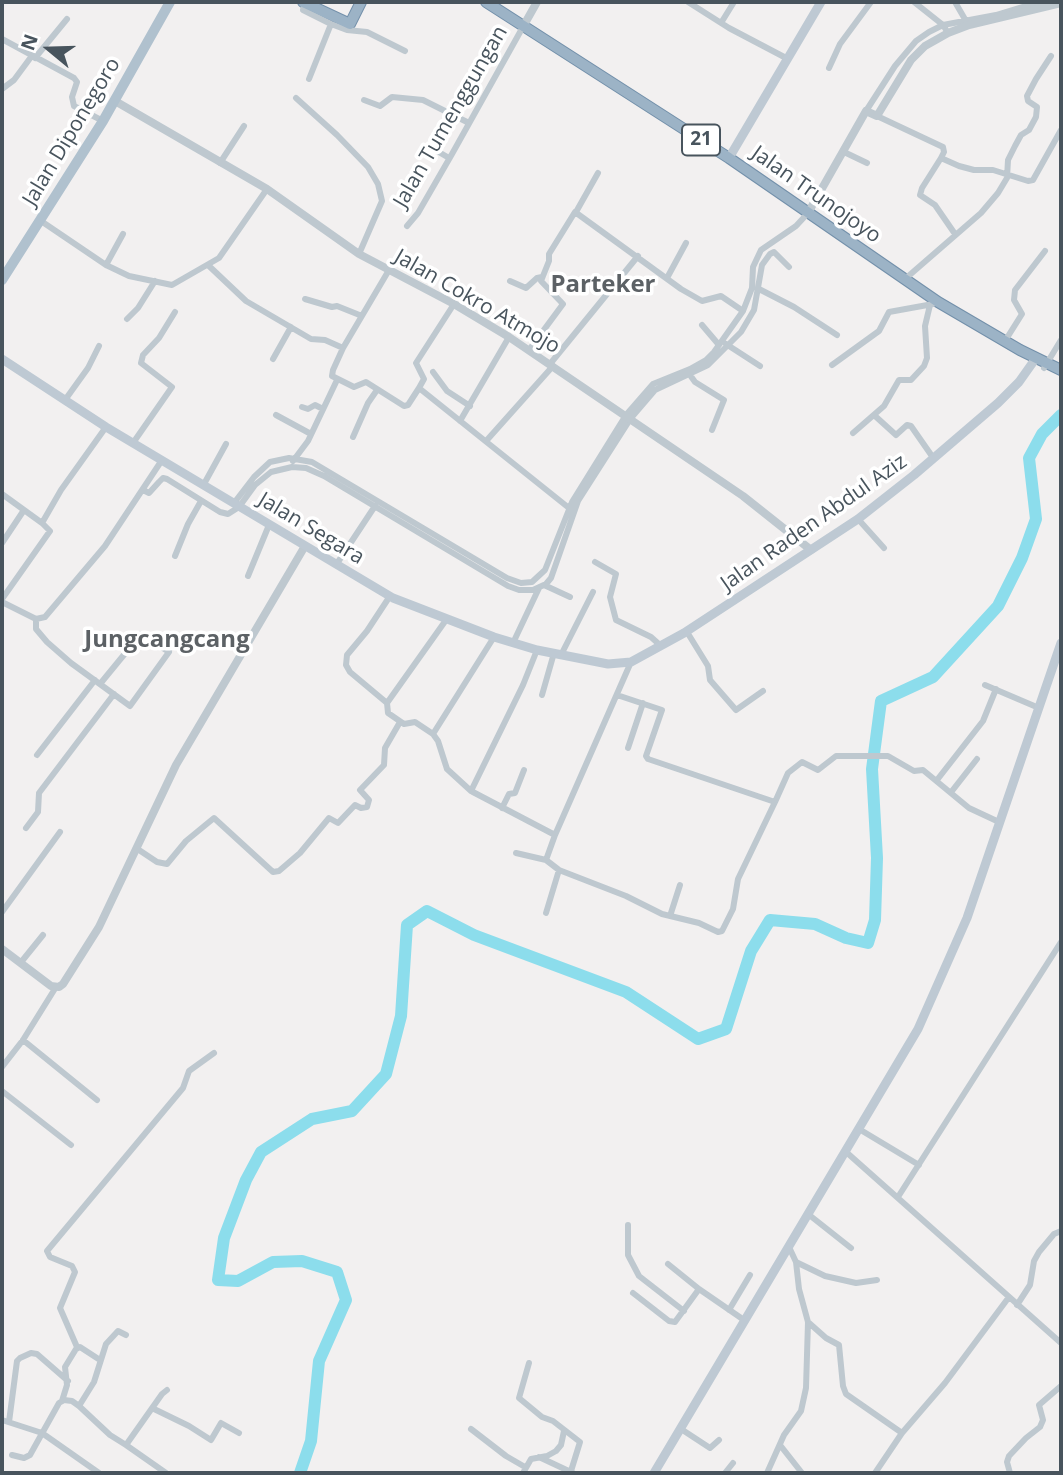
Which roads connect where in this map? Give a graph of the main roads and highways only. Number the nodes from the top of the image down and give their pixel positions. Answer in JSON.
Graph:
{"nodes":[{"id":1,"x":304,"y":2,"type":"edge"},
{"id":2,"x":361,"y":2,"type":"edge"},
{"id":3,"x":486,"y":2,"type":"edge"},
{"id":4,"x":821,"y":2,"type":"edge"},
{"id":5,"x":169,"y":3,"type":"edge"},
{"id":6,"x":729,"y":158,"type":"junction"},
{"id":7,"x":2,"y":280,"type":"edge"},
{"id":8,"x":2,"y":359,"type":"edge"},
{"id":9,"x":1034,"y":360,"type":"junction"},
{"id":10,"x":1045,"y":366,"type":"junction"},
{"id":11,"x":1061,"y":370,"type":"edge"},
{"id":12,"x":1061,"y":377,"type":"edge"},
{"id":13,"x":1061,"y":643,"type":"edge"},
{"id":14,"x":631,"y":662,"type":"joint"},
{"id":15,"x":1057,"y":668,"type":"edge"},
{"id":16,"x":658,"y":1472,"type":"edge"}],
"edges":[{"from":1,"to":2,"type":"highway"},
{"from":3,"to":6,"type":"highway","name":"Jalan Trunojoyo","number":"21"},
{"from":4,"to":6,"type":"main road"},
{"from":5,"to":7,"type":"main road","name":"Jalan Diponegoro"},
{"from":6,"to":9,"type":"highway","name":"Jalan Trunojoyo","number":"21"},
{"from":8,"to":14,"type":"main road","name":"Jalan Segara"},
{"from":9,"to":10,"type":"highway","number":"21"},
{"from":9,"to":14,"type":"main road","name":"Jalan Raden Abdul Aziz"},
{"from":10,"to":11,"type":"highway","number":"21"},
{"from":10,"to":12,"type":"highway","number":"21"},
{"from":13,"to":15,"type":"main road"},
{"from":15,"to":16,"type":"main road"}]}
